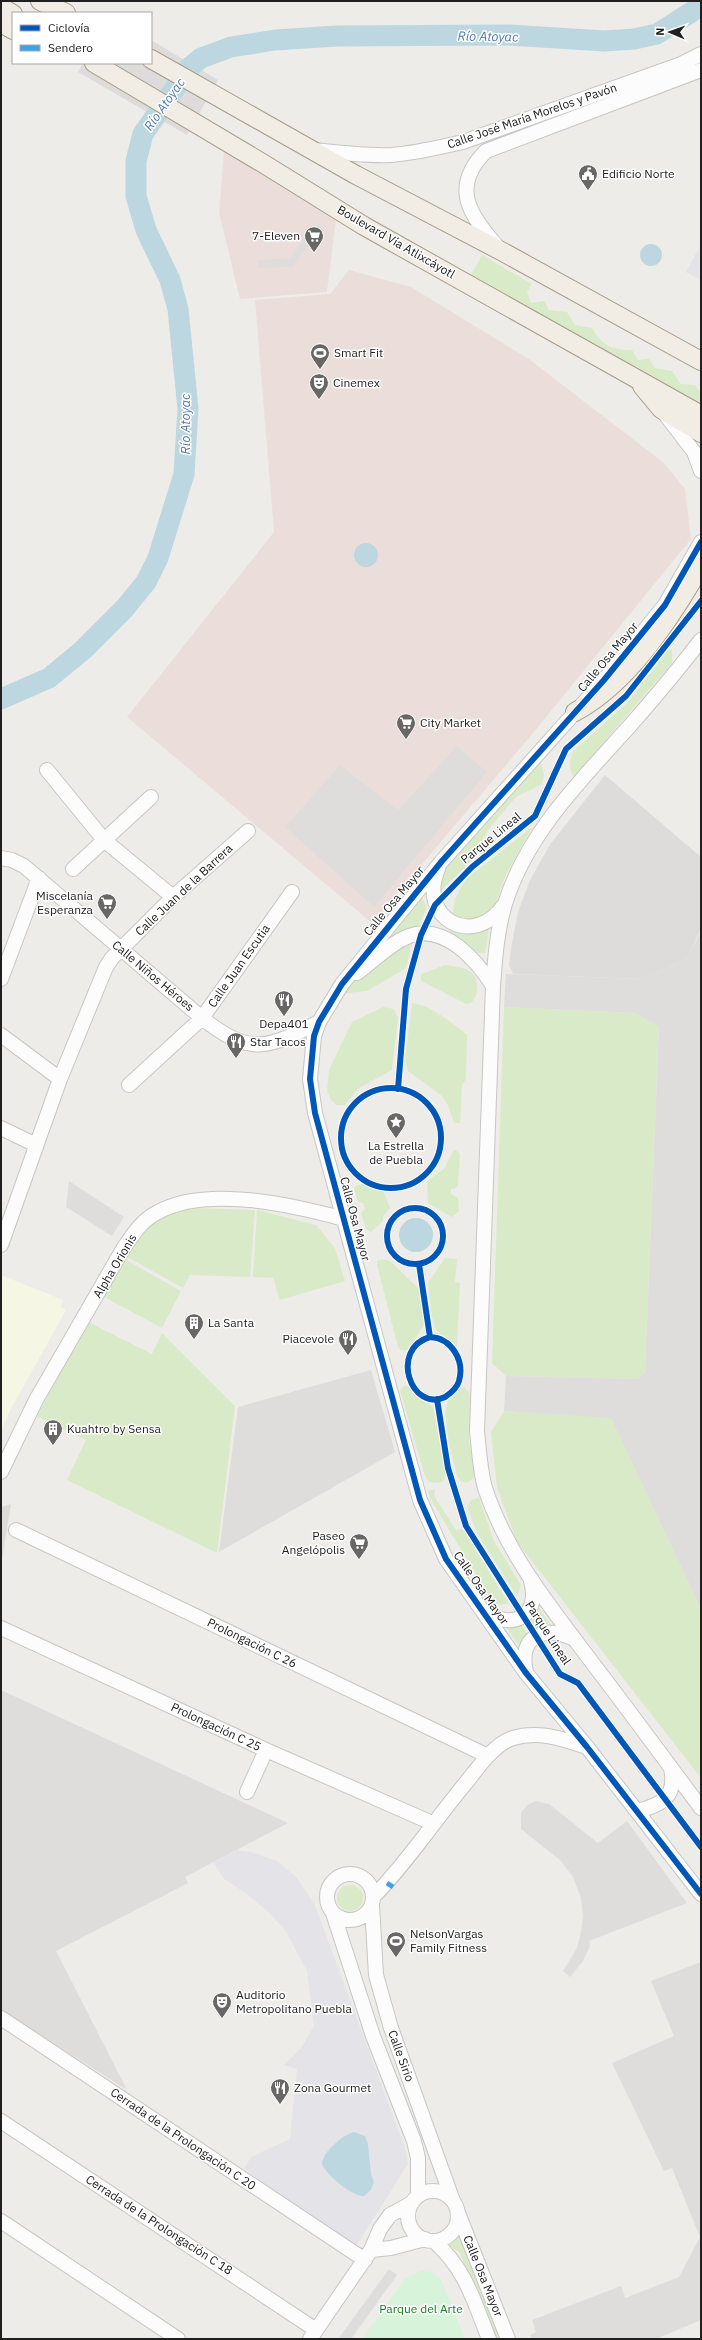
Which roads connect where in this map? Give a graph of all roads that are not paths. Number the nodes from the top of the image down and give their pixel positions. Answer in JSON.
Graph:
{"nodes":[{"id":1,"x":40,"y":1,"type":"edge"},
{"id":2,"x":1,"y":7,"type":"edge"},
{"id":3,"x":64,"y":12,"type":"edge"},
{"id":4,"x":12,"y":13,"type":"edge"},
{"id":5,"x":1,"y":23,"type":"edge"},
{"id":6,"x":12,"y":29,"type":"edge"},
{"id":7,"x":701,"y":54,"type":"edge"},
{"id":8,"x":152,"y":60,"type":"edge"},
{"id":9,"x":96,"y":64,"type":"edge"},
{"id":10,"x":701,"y":70,"type":"edge"},
{"id":11,"x":310,"y":149,"type":"junction"},
{"id":12,"x":503,"y":252,"type":"junction"},
{"id":13,"x":701,"y":361,"type":"edge"},
{"id":14,"x":633,"y":377,"type":"junction"},
{"id":15,"x":661,"y":409,"type":"junction"},
{"id":16,"x":701,"y":415,"type":"edge"},
{"id":17,"x":701,"y":433,"type":"edge"},
{"id":18,"x":701,"y":471,"type":"edge"},
{"id":19,"x":701,"y":542,"type":"edge"},
{"id":20,"x":701,"y":566,"type":"edge"},
{"id":21,"x":701,"y":640,"type":"edge"},
{"id":22,"x":575,"y":712,"type":"junction"},
{"id":23,"x":47,"y":770,"type":"dead end"},
{"id":24,"x":151,"y":797,"type":"dead end"},
{"id":25,"x":248,"y":831,"type":"dead end"},
{"id":26,"x":104,"y":840,"type":"junction"},
{"id":27,"x":1,"y":858,"type":"edge"},
{"id":28,"x":442,"y":861,"type":"junction"},
{"id":29,"x":73,"y":869,"type":"dead end"},
{"id":30,"x":39,"y":878,"type":"junction"},
{"id":31,"x":292,"y":892,"type":"dead end"},
{"id":32,"x":173,"y":898,"type":"junction"},
{"id":33,"x":505,"y":905,"type":"junction"},
{"id":34,"x":121,"y":949,"type":"junction"},
{"id":35,"x":1,"y":979,"type":"edge"},
{"id":36,"x":342,"y":984,"type":"junction"},
{"id":37,"x":493,"y":986,"type":"junction"},
{"id":38,"x":202,"y":1018,"type":"junction"},
{"id":39,"x":319,"y":1022,"type":"junction"},
{"id":40,"x":1,"y":1035,"type":"edge"},
{"id":41,"x":60,"y":1079,"type":"junction"},
{"id":42,"x":128,"y":1085,"type":"dead end"},
{"id":43,"x":1,"y":1128,"type":"edge"},
{"id":44,"x":36,"y":1145,"type":"junction"},
{"id":45,"x":344,"y":1219,"type":"junction"},
{"id":46,"x":1,"y":1245,"type":"edge"},
{"id":47,"x":1,"y":1472,"type":"edge"},
{"id":48,"x":16,"y":1530,"type":"dead end"},
{"id":49,"x":531,"y":1580,"type":"junction"},
{"id":50,"x":481,"y":1608,"type":"junction"},
{"id":51,"x":1,"y":1628,"type":"edge"},
{"id":52,"x":574,"y":1640,"type":"junction"},
{"id":53,"x":526,"y":1673,"type":"junction"},
{"id":54,"x":587,"y":1747,"type":"junction"},
{"id":55,"x":266,"y":1750,"type":"junction"},
{"id":56,"x":488,"y":1756,"type":"junction"},
{"id":57,"x":671,"y":1768,"type":"junction"},
{"id":58,"x":247,"y":1792,"type":"dead end"},
{"id":59,"x":701,"y":1808,"type":"edge"},
{"id":60,"x":636,"y":1811,"type":"junction"},
{"id":61,"x":432,"y":1823,"type":"junction"},
{"id":62,"x":701,"y":1894,"type":"edge"},
{"id":63,"x":372,"y":1901,"type":"junction"},
{"id":64,"x":333,"y":1913,"type":"junction"},
{"id":65,"x":1,"y":2018,"type":"edge"},
{"id":66,"x":390,"y":2028,"type":"junction"},
{"id":67,"x":373,"y":2036,"type":"junction"},
{"id":68,"x":1,"y":2121,"type":"edge"},
{"id":69,"x":415,"y":2200,"type":"junction"},
{"id":70,"x":455,"y":2207,"type":"junction"},
{"id":71,"x":1,"y":2221,"type":"edge"},
{"id":72,"x":429,"y":2240,"type":"junction"},
{"id":73,"x":368,"y":2255,"type":"junction"},
{"id":74,"x":313,"y":2334,"type":"edge"},
{"id":75,"x":178,"y":2339,"type":"edge"},
{"id":76,"x":489,"y":2339,"type":"edge"},
{"id":77,"x":508,"y":2339,"type":"edge"}],
"edges":[{"from":1,"to":3,"type":"main road"},
{"from":2,"to":4,"type":"main road"},
{"from":5,"to":6,"type":"main road"},
{"from":7,"to":11,"type":"street","name":"Calle José María Morelos y Pavón"},
{"from":8,"to":11,"type":"main road"},
{"from":9,"to":14,"type":"main road","name":"Boulevard Vía Atlixcáyotl"},
{"from":10,"to":12,"type":"street","name":"Calle José María Morelos y Pavón"},
{"from":11,"to":12,"type":"main road"},
{"from":12,"to":13,"type":"main road"},
{"from":14,"to":15,"type":"main road"},
{"from":14,"to":16,"type":"main road","name":"Boulevard Vía Atlixcáyotl"},
{"from":15,"to":17,"type":"main road"},
{"from":15,"to":18,"type":"street"},
{"from":19,"to":22,"type":"street","name":"Calle Osa Mayor"},
{"from":20,"to":22,"type":"main road"},
{"from":21,"to":33,"type":"street"},
{"from":22,"to":28,"type":"street","name":"Calle Osa Mayor"},
{"from":23,"to":26,"type":"street"},
{"from":24,"to":26,"type":"street"},
{"from":25,"to":32,"type":"street","name":"Calle Juan de la Barrera"},
{"from":26,"to":29,"type":"street"},
{"from":26,"to":32,"type":"street"},
{"from":27,"to":30,"type":"street","name":"Calle Niños Héroes"},
{"from":28,"to":33,"type":"street"},
{"from":28,"to":36,"type":"street","name":"Calle Osa Mayor"},
{"from":30,"to":34,"type":"street","name":"Calle Niños Héroes"},
{"from":30,"to":35,"type":"street"},
{"from":31,"to":38,"type":"street","name":"Calle Juan Escutia"},
{"from":32,"to":34,"type":"street","name":"Calle Juan de la Barrera"},
{"from":33,"to":37,"type":"street"},
{"from":34,"to":38,"type":"street","name":"Calle Niños Héroes"},
{"from":34,"to":41,"type":"street","name":"Calle Juan de la Barrera"},
{"from":36,"to":37,"type":"street"},
{"from":36,"to":39,"type":"street","name":"Calle Osa Mayor"},
{"from":37,"to":49,"type":"street"},
{"from":38,"to":39,"type":"street","name":"Calle Niños Héroes"},
{"from":38,"to":42,"type":"street","name":"Calle Juan Escutia"},
{"from":39,"to":45,"type":"street","name":"Calle Osa Mayor"},
{"from":40,"to":41,"type":"street"},
{"from":41,"to":44,"type":"street","name":"Calle Juan de la Barrera"},
{"from":43,"to":44,"type":"street"},
{"from":44,"to":46,"type":"street","name":"Calle Juan de la Barrera"},
{"from":45,"to":47,"type":"street","name":"Alpha Orionis"},
{"from":45,"to":50,"type":"street","name":"Calle Osa Mayor"},
{"from":48,"to":56,"type":"street","name":"Prolongación C 26"},
{"from":49,"to":50,"type":"street"},
{"from":49,"to":52,"type":"street"},
{"from":50,"to":53,"type":"street","name":"Calle Osa Mayor"},
{"from":51,"to":55,"type":"street","name":"Prolongación C 25"},
{"from":52,"to":53,"type":"street"},
{"from":52,"to":57,"type":"street"},
{"from":53,"to":54,"type":"street","name":"Calle Osa Mayor"},
{"from":54,"to":56,"type":"street"},
{"from":54,"to":60,"type":"street","name":"Calle Osa Mayor"},
{"from":55,"to":58,"type":"street"},
{"from":55,"to":61,"type":"street","name":"Prolongación C 25"},
{"from":56,"to":61,"type":"street"},
{"from":57,"to":59,"type":"street"},
{"from":57,"to":60,"type":"street"},
{"from":60,"to":62,"type":"street","name":"Calle Osa Mayor"},
{"from":61,"to":63,"type":"street"},
{"from":63,"to":64,"type":"street"},
{"from":63,"to":64,"type":"street"},
{"from":63,"to":66,"type":"street","name":"Calle Sirio"},
{"from":64,"to":67,"type":"street","name":"Calle Sirio"},
{"from":65,"to":73,"type":"street","name":"Cerrada de la Prolongación C 20"},
{"from":66,"to":67,"type":"street"},
{"from":66,"to":70,"type":"street","name":"Calle Sirio"},
{"from":67,"to":69,"type":"street","name":"Calle Sirio"},
{"from":68,"to":74,"type":"street","name":"Cerrada de la Prolongación C 18"},
{"from":69,"to":70,"type":"street"},
{"from":69,"to":72,"type":"street"},
{"from":69,"to":73,"type":"street"},
{"from":70,"to":72,"type":"street"},
{"from":70,"to":77,"type":"street","name":"Calle Osa Mayor"},
{"from":71,"to":75,"type":"street"},
{"from":72,"to":73,"type":"street"},
{"from":72,"to":76,"type":"street","name":"Calle Osa Mayor"},
{"from":73,"to":74,"type":"street"}]}
